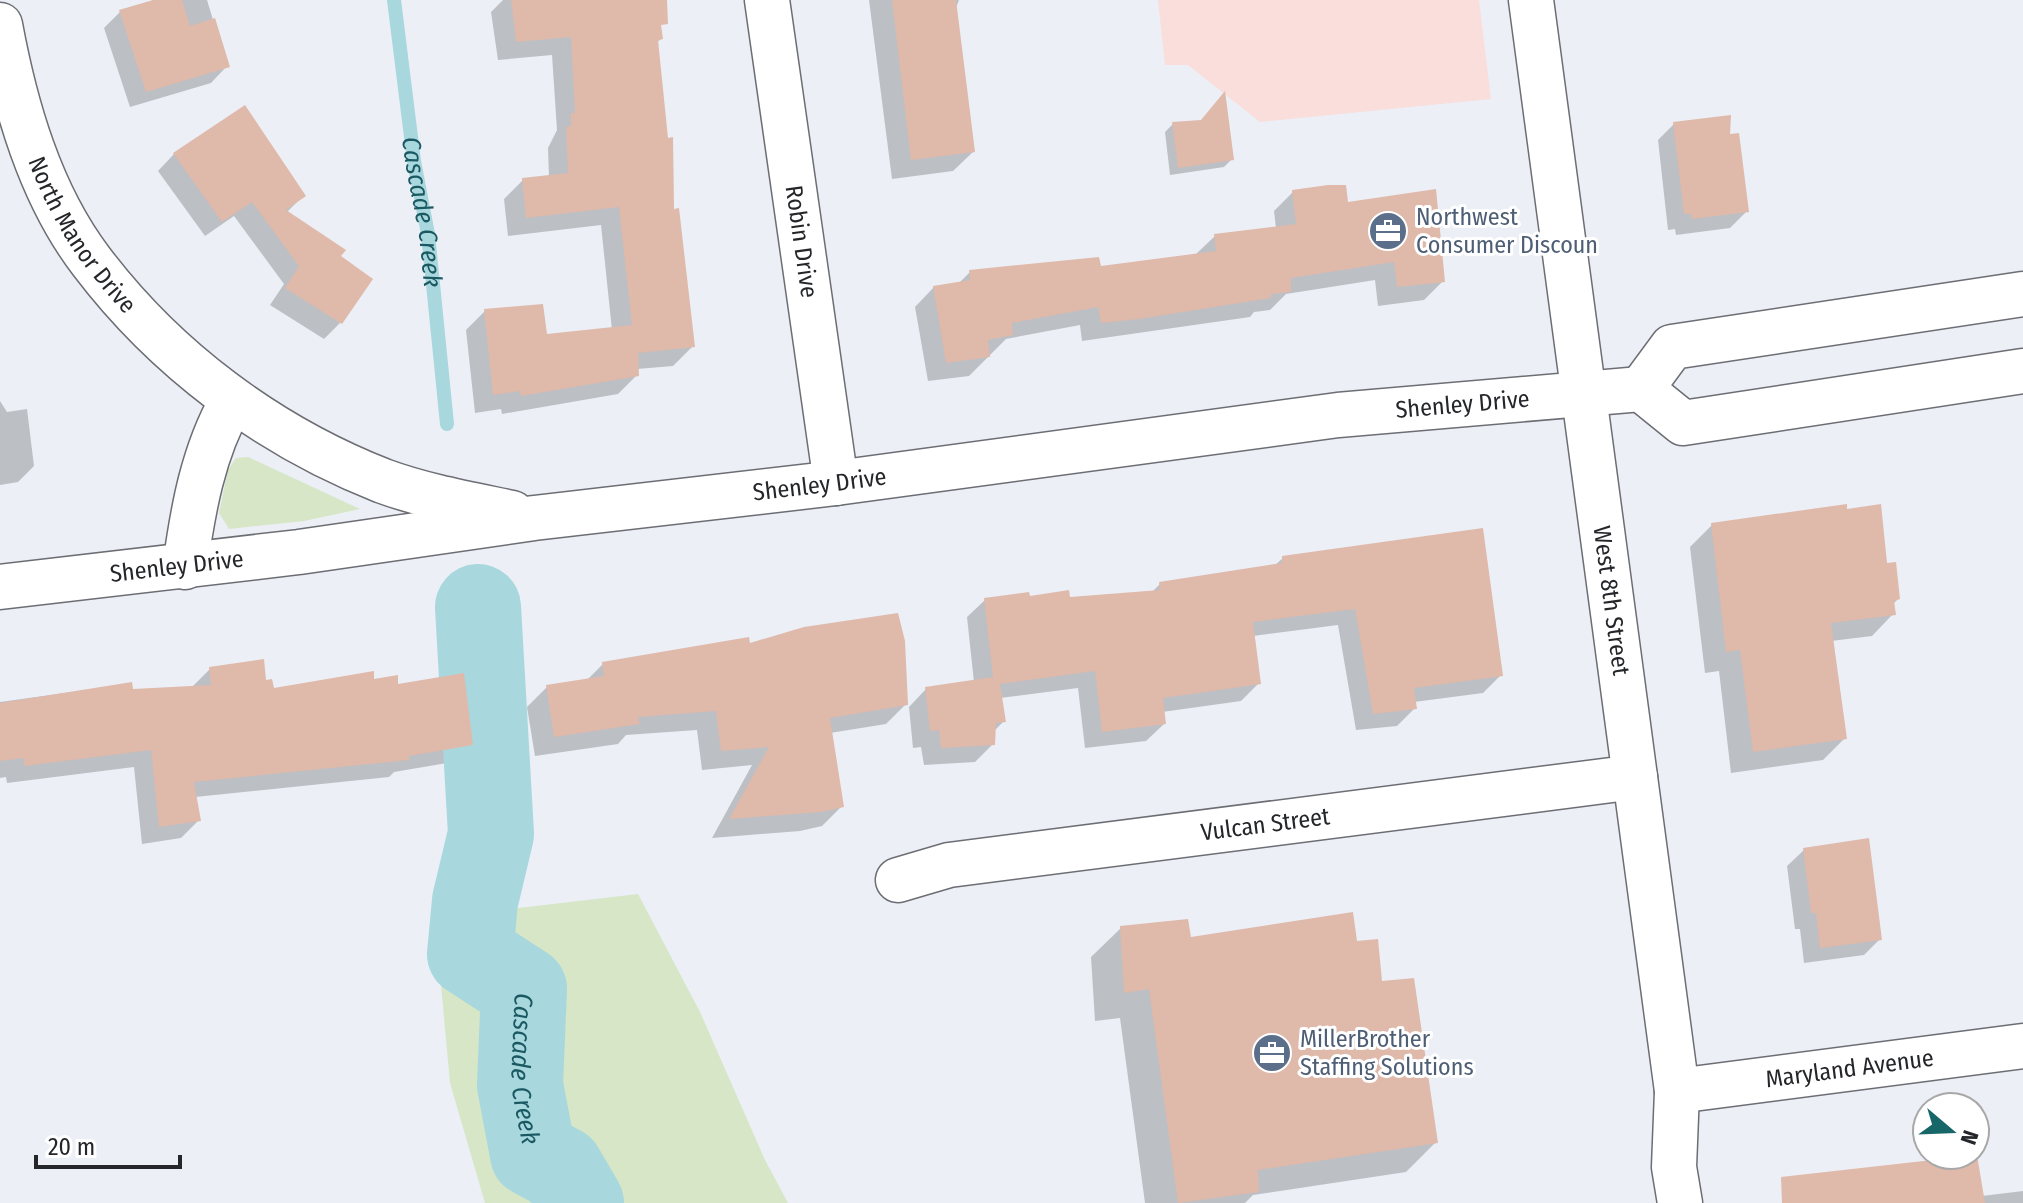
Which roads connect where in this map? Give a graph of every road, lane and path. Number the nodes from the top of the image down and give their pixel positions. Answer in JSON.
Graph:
{"nodes":[{"id":1,"x":767,"y":0,"type":"edge"},
{"id":2,"x":1531,"y":0,"type":"edge"},
{"id":3,"x":0,"y":25,"type":"edge"},
{"id":4,"x":2023,"y":294,"type":"edge"},
{"id":5,"x":2023,"y":371,"type":"edge"},
{"id":6,"x":1641,"y":389,"type":"junction"},
{"id":7,"x":1584,"y":394,"type":"junction"},
{"id":8,"x":232,"y":401,"type":"junction"},
{"id":9,"x":836,"y":483,"type":"junction"},
{"id":10,"x":534,"y":518,"type":"junction"},
{"id":11,"x":185,"y":567,"type":"junction"},
{"id":12,"x":0,"y":587,"type":"edge"},
{"id":13,"x":1635,"y":777,"type":"junction"},
{"id":14,"x":898,"y":880,"type":"dead end"},
{"id":15,"x":2023,"y":1046,"type":"edge"},
{"id":16,"x":1677,"y":1091,"type":"junction"},
{"id":17,"x":1680,"y":1203,"type":"edge"}],
"edges":[{"from":1,"to":9,"type":"street","name":"Robin Drive"},
{"from":2,"to":7,"type":"street","name":"West 8th Street"},
{"from":3,"to":8,"type":"street","name":"North Manor Drive"},
{"from":4,"to":6,"type":"street"},
{"from":5,"to":6,"type":"street"},
{"from":6,"to":7,"type":"street","name":"Shenley Drive"},
{"from":7,"to":9,"type":"street","name":"Shenley Drive"},
{"from":7,"to":13,"type":"street","name":"West 8th Street"},
{"from":8,"to":10,"type":"street","name":"North Manor Drive"},
{"from":8,"to":11,"type":"street"},
{"from":9,"to":10,"type":"street","name":"Shenley Drive"},
{"from":10,"to":11,"type":"street","name":"Shenley Drive"},
{"from":11,"to":12,"type":"street","name":"Shenley Drive"},
{"from":13,"to":14,"type":"street","name":"Vulcan Street"},
{"from":13,"to":16,"type":"street","name":"West 8th Street"},
{"from":15,"to":16,"type":"street","name":"Maryland Avenue"},
{"from":16,"to":17,"type":"street","name":"West 8th Street"}]}
